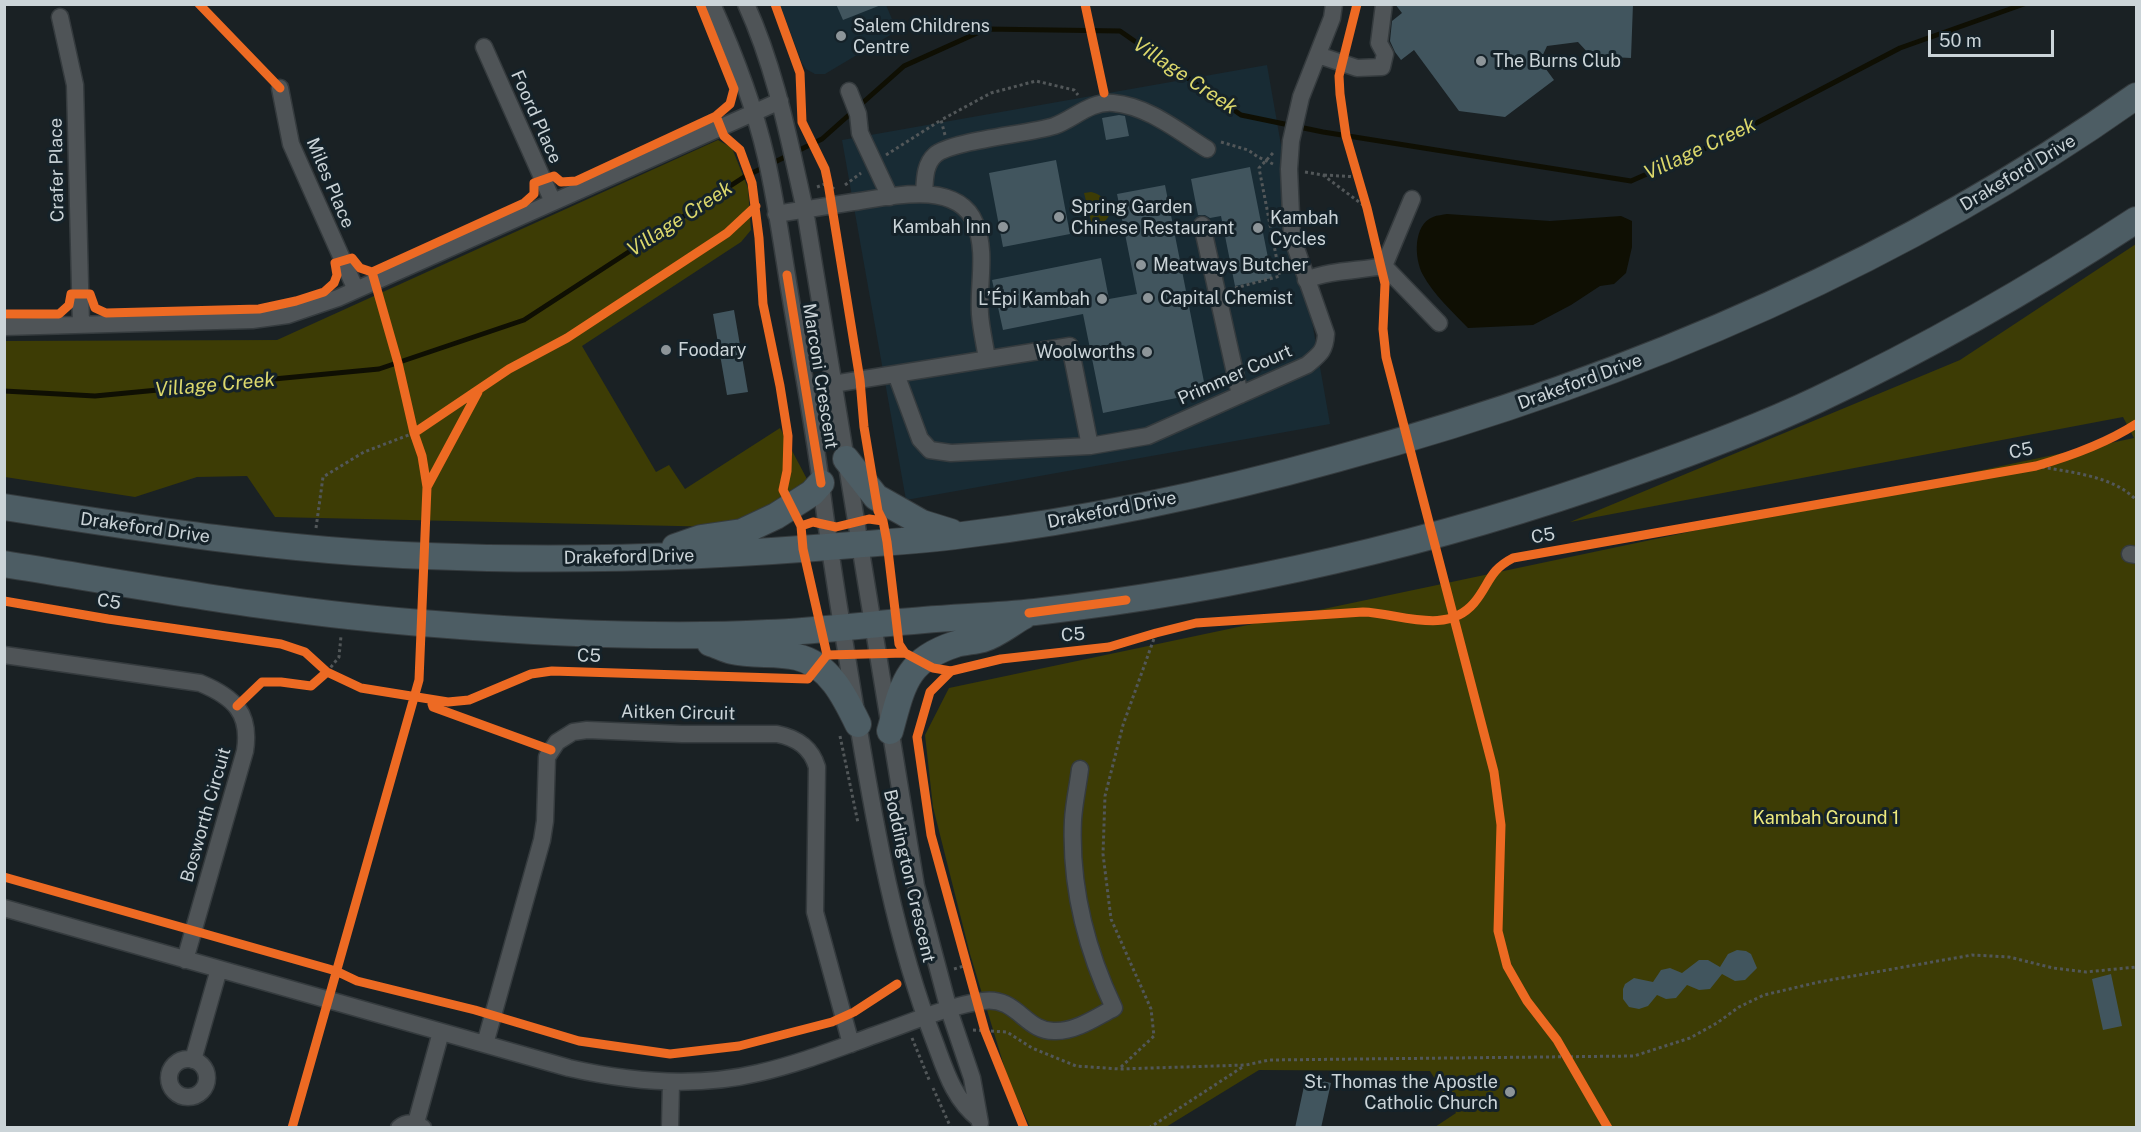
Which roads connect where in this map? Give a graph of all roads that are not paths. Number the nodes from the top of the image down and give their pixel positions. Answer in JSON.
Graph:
{"nodes":[{"id":1,"x":712,"y":4,"type":"edge"},
{"id":2,"x":746,"y":4,"type":"edge"},
{"id":3,"x":1334,"y":4,"type":"edge"},
{"id":4,"x":1384,"y":4,"type":"edge"},
{"id":5,"x":60,"y":17,"type":"dead end"},
{"id":6,"x":484,"y":47,"type":"dead end"},
{"id":7,"x":1317,"y":55,"type":"junction"},
{"id":8,"x":280,"y":87,"type":"dead end"},
{"id":9,"x":849,"y":92,"type":"dead end"},
{"id":10,"x":2136,"y":96,"type":"edge"},
{"id":11,"x":780,"y":101,"type":"junction"},
{"id":12,"x":753,"y":113,"type":"junction"},
{"id":13,"x":1212,"y":145,"type":"road end"},
{"id":14,"x":924,"y":194,"type":"junction"},
{"id":15,"x":890,"y":197,"type":"junction"},
{"id":16,"x":1412,"y":199,"type":"dead end"},
{"id":17,"x":553,"y":202,"type":"junction"},
{"id":18,"x":805,"y":210,"type":"junction"},
{"id":19,"x":776,"y":214,"type":"junction"},
{"id":20,"x":2136,"y":220,"type":"edge"},
{"id":21,"x":1202,"y":225,"type":"dead end"},
{"id":22,"x":1384,"y":266,"type":"junction"},
{"id":23,"x":1306,"y":280,"type":"junction"},
{"id":24,"x":356,"y":290,"type":"junction"},
{"id":25,"x":1439,"y":323,"type":"dead end"},
{"id":26,"x":81,"y":325,"type":"junction"},
{"id":27,"x":4,"y":327,"type":"edge"},
{"id":28,"x":987,"y":359,"type":"junction"},
{"id":29,"x":896,"y":374,"type":"junction"},
{"id":30,"x":833,"y":384,"type":"junction"},
{"id":31,"x":1240,"y":395,"type":"junction"},
{"id":32,"x":1090,"y":446,"type":"junction"},
{"id":33,"x":846,"y":459,"type":"junction"},
{"id":34,"x":821,"y":483,"type":"junction"},
{"id":35,"x":4,"y":507,"type":"edge"},
{"id":36,"x":962,"y":536,"type":"junction"},
{"id":37,"x":860,"y":544,"type":"junction"},
{"id":38,"x":829,"y":547,"type":"junction"},
{"id":39,"x":649,"y":557,"type":"junction"},
{"id":40,"x":4,"y":564,"type":"edge"},
{"id":41,"x":1029,"y":613,"type":"junction"},
{"id":42,"x":874,"y":624,"type":"junction"},
{"id":43,"x":842,"y":627,"type":"junction"},
{"id":44,"x":689,"y":635,"type":"junction"},
{"id":45,"x":4,"y":655,"type":"edge"},
{"id":46,"x":858,"y":724,"type":"junction"},
{"id":47,"x":890,"y":731,"type":"junction"},
{"id":48,"x":1080,"y":769,"type":"dead end"},
{"id":49,"x":4,"y":908,"type":"edge"},
{"id":50,"x":185,"y":960,"type":"junction"},
{"id":51,"x":219,"y":969,"type":"junction"},
{"id":52,"x":949,"y":1010,"type":"junction"},
{"id":53,"x":925,"y":1018,"type":"junction"},
{"id":54,"x":441,"y":1032,"type":"junction"},
{"id":55,"x":484,"y":1044,"type":"junction"},
{"id":56,"x":851,"y":1044,"type":"junction"},
{"id":57,"x":193,"y":1060,"type":"dead end"},
{"id":58,"x":670,"y":1083,"type":"junction"},
{"id":59,"x":980,"y":1123,"type":"edge"},
{"id":60,"x":419,"y":1125,"type":"edge"},
{"id":61,"x":399,"y":1128,"type":"edge"},
{"id":62,"x":670,"y":1128,"type":"edge"}],
"edges":[{"from":1,"to":12,"type":"street","name":"Marconi Crescent"},
{"from":2,"to":11,"type":"street","name":"Marconi Crescent"},
{"from":3,"to":7,"type":"street","name":"Primmer Court"},
{"from":4,"to":7,"type":"street"},
{"from":5,"to":26,"type":"street","name":"Crafer Place"},
{"from":6,"to":17,"type":"street","name":"Foord Place"},
{"from":7,"to":23,"type":"street","name":"Primmer Court"},
{"from":8,"to":24,"type":"street","name":"Miles Place"},
{"from":9,"to":15,"type":"street"},
{"from":10,"to":36,"type":"highway","name":"Drakeford Drive"},
{"from":11,"to":12,"type":"street"},
{"from":11,"to":18,"type":"street","name":"Marconi Crescent"},
{"from":12,"to":17,"type":"street"},
{"from":12,"to":19,"type":"street","name":"Marconi Crescent"},
{"from":13,"to":14,"type":"street"},
{"from":14,"to":15,"type":"street"},
{"from":14,"to":28,"type":"street"},
{"from":15,"to":18,"type":"street"},
{"from":16,"to":22,"type":"street"},
{"from":17,"to":24,"type":"street"},
{"from":18,"to":19,"type":"street"},
{"from":18,"to":30,"type":"street","name":"Marconi Crescent"},
{"from":19,"to":34,"type":"street","name":"Marconi Crescent"},
{"from":20,"to":41,"type":"highway"},
{"from":21,"to":31,"type":"street"},
{"from":22,"to":23,"type":"street"},
{"from":22,"to":25,"type":"street"},
{"from":23,"to":31,"type":"street","name":"Primmer Court"},
{"from":24,"to":26,"type":"street"},
{"from":26,"to":27,"type":"street"},
{"from":28,"to":29,"type":"street"},
{"from":28,"to":32,"type":"street"},
{"from":29,"to":30,"type":"street"},
{"from":29,"to":32,"type":"street","name":"Primmer Court"},
{"from":30,"to":33,"type":"street","name":"Marconi Crescent"},
{"from":31,"to":32,"type":"street","name":"Primmer Court"},
{"from":33,"to":36,"type":"highway"},
{"from":33,"to":37,"type":"street","name":"Marconi Crescent"},
{"from":34,"to":38,"type":"street","name":"Marconi Crescent"},
{"from":34,"to":39,"type":"highway"},
{"from":35,"to":39,"type":"highway","name":"Drakeford Drive"},
{"from":36,"to":37,"type":"highway","name":"Drakeford Drive"},
{"from":37,"to":38,"type":"highway","name":"Drakeford Drive"},
{"from":37,"to":42,"type":"street","name":"Boddington Crescent"},
{"from":38,"to":39,"type":"highway","name":"Drakeford Drive"},
{"from":38,"to":43,"type":"street","name":"Marconi Crescent"},
{"from":40,"to":44,"type":"highway"},
{"from":41,"to":42,"type":"highway"},
{"from":41,"to":47,"type":"highway"},
{"from":42,"to":43,"type":"highway"},
{"from":42,"to":47,"type":"street","name":"Boddington Crescent"},
{"from":43,"to":44,"type":"highway"},
{"from":43,"to":46,"type":"street","name":"Boddington Crescent"},
{"from":44,"to":46,"type":"highway"},
{"from":45,"to":50,"type":"street","name":"Bosworth Circuit"},
{"from":46,"to":53,"type":"street","name":"Boddington Crescent"},
{"from":47,"to":52,"type":"street","name":"Boddington Crescent"},
{"from":48,"to":52,"type":"street"},
{"from":49,"to":50,"type":"street"},
{"from":50,"to":51,"type":"street"},
{"from":51,"to":54,"type":"street"},
{"from":51,"to":57,"type":"street"},
{"from":52,"to":53,"type":"street"},
{"from":52,"to":59,"type":"street","name":"Boddington Crescent"},
{"from":53,"to":56,"type":"street"},
{"from":53,"to":59,"type":"street","name":"Boddington Crescent"},
{"from":54,"to":55,"type":"street"},
{"from":54,"to":60,"type":"street"},
{"from":55,"to":56,"type":"street","name":"Aitken Circuit"},
{"from":55,"to":58,"type":"street"},
{"from":56,"to":58,"type":"street"},
{"from":58,"to":62,"type":"street"},
{"from":60,"to":61,"type":"street"}]}
